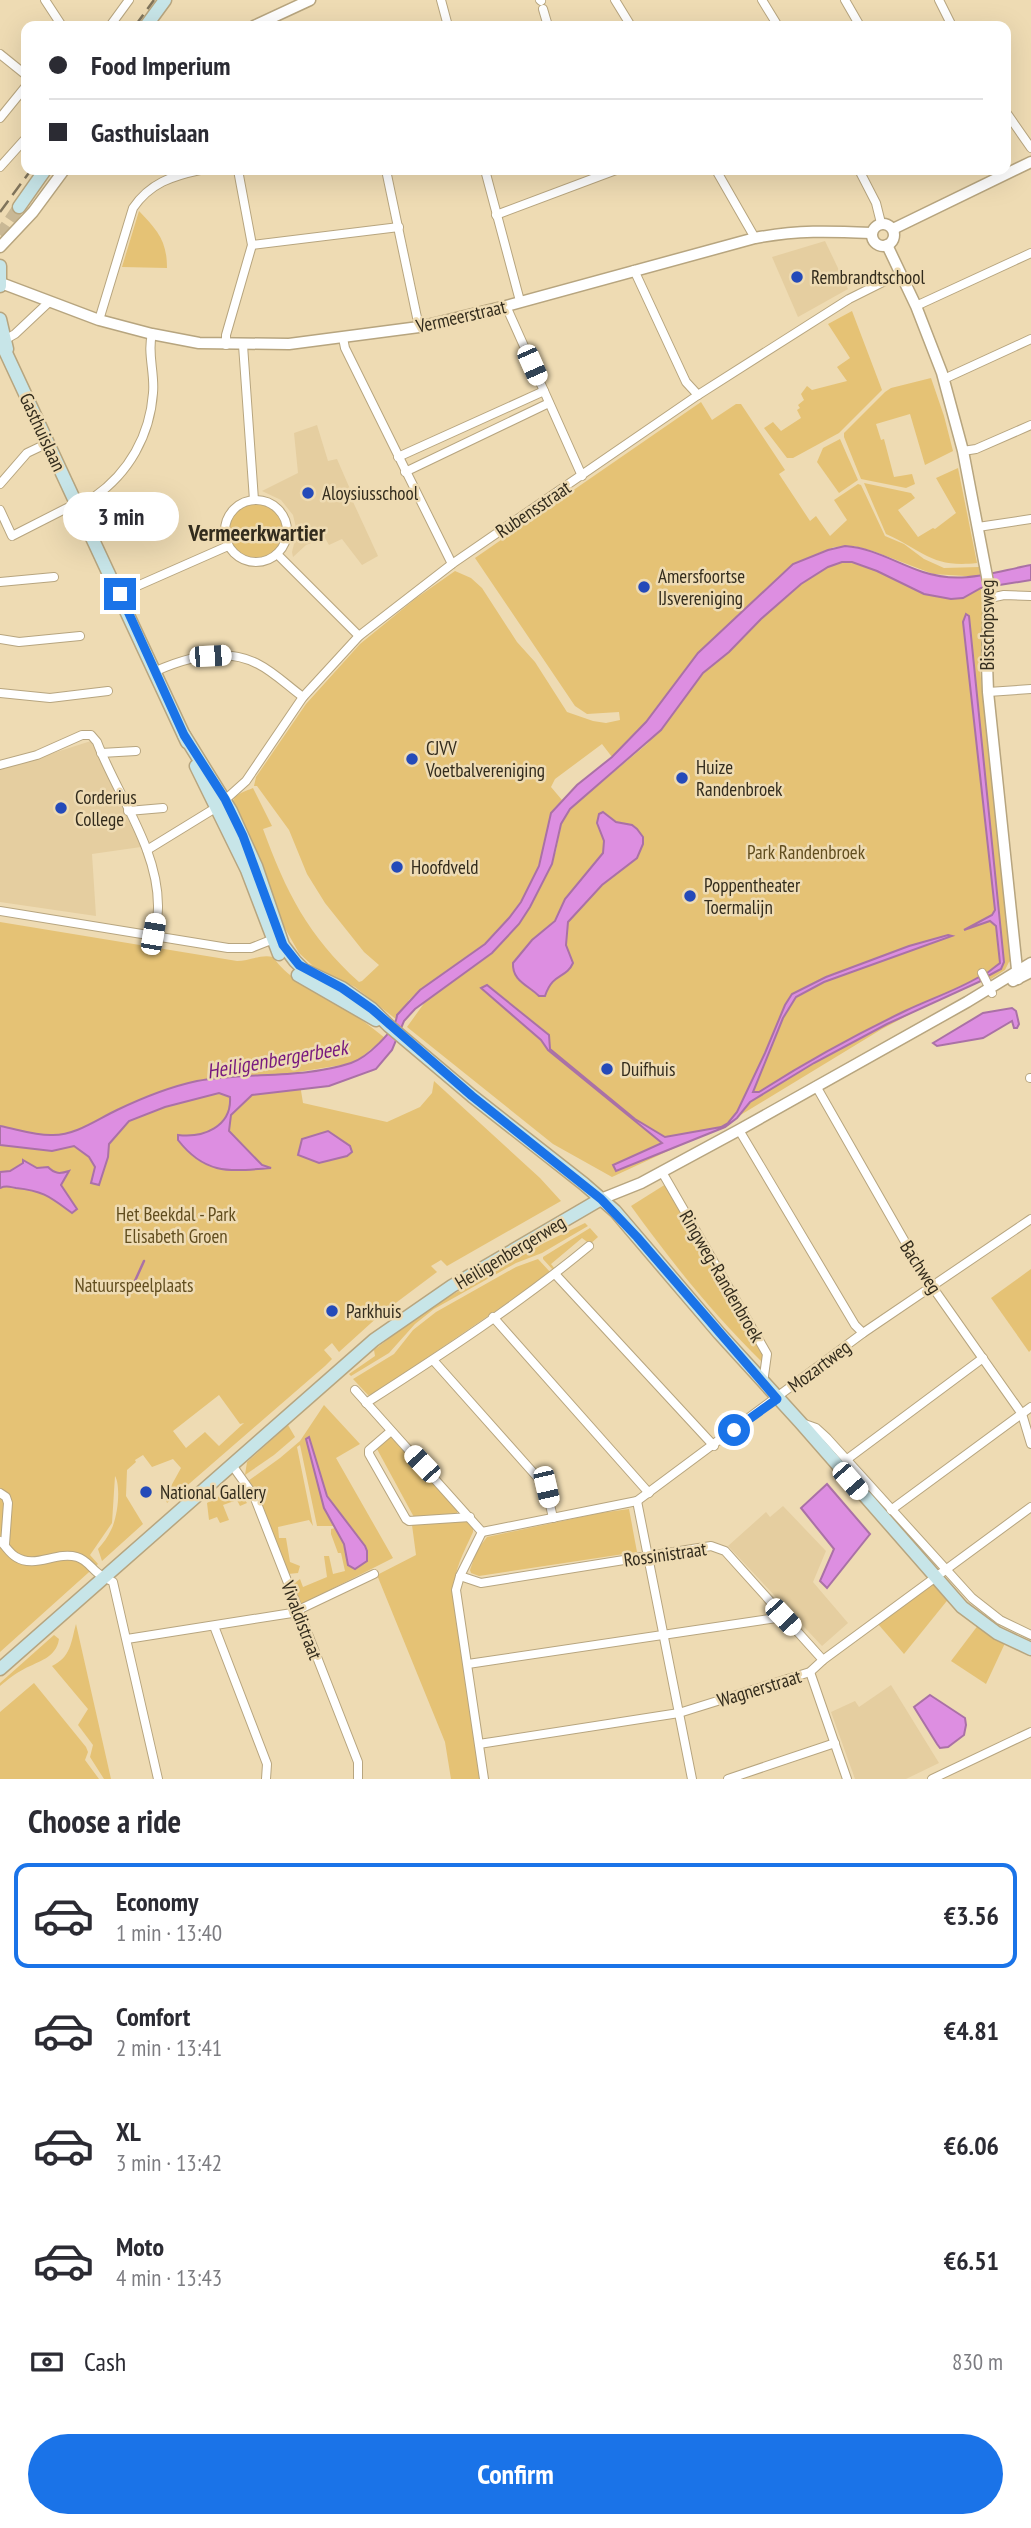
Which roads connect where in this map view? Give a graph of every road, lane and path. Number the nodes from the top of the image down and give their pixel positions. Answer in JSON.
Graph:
{"nodes":[{"id":1,"x":45,"y":0,"type":"edge"},
{"id":2,"x":129,"y":0,"type":"edge"},
{"id":3,"x":165,"y":0,"type":"edge"},
{"id":4,"x":310,"y":0,"type":"edge"},
{"id":5,"x":441,"y":0,"type":"edge"},
{"id":6,"x":615,"y":0,"type":"edge"},
{"id":7,"x":845,"y":0,"type":"edge"},
{"id":8,"x":939,"y":0,"type":"edge"},
{"id":9,"x":766,"y":2,"type":"edge"},
{"id":10,"x":541,"y":3,"type":"edge"},
{"id":11,"x":59,"y":21,"type":"edge"},
{"id":12,"x":114,"y":21,"type":"edge"},
{"id":13,"x":150,"y":21,"type":"edge"},
{"id":14,"x":266,"y":21,"type":"edge"},
{"id":15,"x":447,"y":21,"type":"edge"},
{"id":16,"x":546,"y":21,"type":"edge"},
{"id":17,"x":628,"y":21,"type":"edge"},
{"id":18,"x":776,"y":21,"type":"edge"},
{"id":19,"x":857,"y":21,"type":"edge"},
{"id":20,"x":950,"y":21,"type":"edge"},
{"id":21,"x":0,"y":54,"type":"edge"},
{"id":22,"x":21,"y":71,"type":"edge"},
{"id":23,"x":21,"y":92,"type":"edge"},
{"id":24,"x":0,"y":118,"type":"edge"},
{"id":25,"x":1011,"y":119,"type":"edge"},
{"id":26,"x":21,"y":144,"type":"edge"},
{"id":27,"x":1031,"y":148,"type":"edge"},
{"id":28,"x":0,"y":154,"type":"edge"},
{"id":29,"x":1031,"y":162,"type":"edge"},
{"id":30,"x":3,"y":164,"type":"edge"},
{"id":31,"x":1011,"y":172,"type":"edge"},
{"id":32,"x":41,"y":175,"type":"edge"},
{"id":33,"x":60,"y":175,"type":"edge"},
{"id":34,"x":177,"y":175,"type":"edge"},
{"id":35,"x":239,"y":175,"type":"edge"},
{"id":36,"x":387,"y":175,"type":"edge"},
{"id":37,"x":486,"y":175,"type":"edge"},
{"id":38,"x":594,"y":175,"type":"edge"},
{"id":39,"x":719,"y":175,"type":"edge"},
{"id":40,"x":862,"y":175,"type":"edge"},
{"id":41,"x":1004,"y":175,"type":"edge"},
{"id":42,"x":19,"y":207,"type":"tunnel mouth"},
{"id":43,"x":496,"y":215,"type":"junction"},
{"id":44,"x":880,"y":223,"type":"junction"},
{"id":45,"x":399,"y":228,"type":"junction"},
{"id":46,"x":892,"y":229,"type":"junction"},
{"id":47,"x":872,"y":233,"type":"junction"},
{"id":48,"x":755,"y":238,"type":"junction"},
{"id":49,"x":252,"y":245,"type":"junction"},
{"id":50,"x":887,"y":245,"type":"junction"},
{"id":51,"x":0,"y":247,"type":"edge"},
{"id":52,"x":1031,"y":253,"type":"edge"},
{"id":53,"x":0,"y":266,"type":"edge"},
{"id":54,"x":634,"y":270,"type":"junction"},
{"id":55,"x":901,"y":274,"type":"junction"},
{"id":56,"x":1,"y":285,"type":"edge"},
{"id":57,"x":520,"y":301,"type":"junction"},
{"id":58,"x":49,"y":302,"type":"junction"},
{"id":59,"x":506,"y":306,"type":"junction"},
{"id":60,"x":916,"y":306,"type":"junction"},
{"id":61,"x":0,"y":319,"type":"edge"},
{"id":62,"x":99,"y":320,"type":"junction"},
{"id":63,"x":419,"y":327,"type":"junction"},
{"id":64,"x":152,"y":334,"type":"junction"},
{"id":65,"x":343,"y":338,"type":"junction"},
{"id":66,"x":1031,"y":339,"type":"edge"},
{"id":67,"x":2,"y":340,"type":"edge"},
{"id":68,"x":226,"y":345,"type":"junction"},
{"id":69,"x":243,"y":345,"type":"junction"},
{"id":70,"x":944,"y":379,"type":"junction"},
{"id":71,"x":544,"y":391,"type":"junction"},
{"id":72,"x":698,"y":395,"type":"junction"},
{"id":73,"x":549,"y":403,"type":"junction"},
{"id":74,"x":1031,"y":425,"type":"edge"},
{"id":75,"x":48,"y":443,"type":"junction"},
{"id":76,"x":963,"y":451,"type":"junction"},
{"id":77,"x":398,"y":457,"type":"junction"},
{"id":78,"x":405,"y":472,"type":"junction"},
{"id":79,"x":582,"y":476,"type":"junction"},
{"id":80,"x":0,"y":484,"type":"edge"},
{"id":81,"x":254,"y":500,"type":"junction"},
{"id":82,"x":78,"y":507,"type":"junction"},
{"id":83,"x":0,"y":510,"type":"edge"},
{"id":84,"x":1031,"y":519,"type":"edge"},
{"id":85,"x":978,"y":527,"type":"junction"},
{"id":86,"x":228,"y":545,"type":"junction"},
{"id":87,"x":277,"y":554,"type":"junction"},
{"id":88,"x":452,"y":564,"type":"junction"},
{"id":89,"x":54,"y":577,"type":"dead end"},
{"id":90,"x":0,"y":582,"type":"edge"},
{"id":91,"x":990,"y":592,"type":"junction"},
{"id":92,"x":120,"y":594,"type":"junction"},
{"id":93,"x":1031,"y":596,"type":"edge"},
{"id":94,"x":80,"y":636,"type":"dead end"},
{"id":95,"x":359,"y":636,"type":"junction"},
{"id":96,"x":0,"y":639,"type":"edge"},
{"id":97,"x":156,"y":671,"type":"junction"},
{"id":98,"x":1031,"y":689,"type":"edge"},
{"id":99,"x":108,"y":691,"type":"dead end"},
{"id":100,"x":988,"y":692,"type":"junction"},
{"id":101,"x":0,"y":693,"type":"edge"},
{"id":102,"x":303,"y":697,"type":"junction"},
{"id":103,"x":136,"y":751,"type":"dead end"},
{"id":104,"x":101,"y":753,"type":"junction"},
{"id":105,"x":0,"y":765,"type":"edge"},
{"id":106,"x":221,"y":803,"type":"junction"},
{"id":107,"x":163,"y":808,"type":"dead end"},
{"id":108,"x":128,"y":811,"type":"junction"},
{"id":109,"x":147,"y":850,"type":"junction"},
{"id":110,"x":0,"y":911,"type":"edge"},
{"id":111,"x":153,"y":934,"type":"junction"},
{"id":112,"x":276,"y":938,"type":"junction"},
{"id":113,"x":1031,"y":963,"type":"edge"},
{"id":114,"x":1031,"y":972,"type":"edge"},
{"id":115,"x":1018,"y":975,"type":"junction"},
{"id":116,"x":394,"y":1030,"type":"joint"},
{"id":117,"x":816,"y":1086,"type":"junction"},
{"id":118,"x":739,"y":1130,"type":"junction"},
{"id":119,"x":662,"y":1172,"type":"junction"},
{"id":120,"x":601,"y":1199,"type":"junction"},
{"id":121,"x":1031,"y":1219,"type":"edge"},
{"id":122,"x":589,"y":1246,"type":"dead end"},
{"id":123,"x":555,"y":1273,"type":"junction"},
{"id":124,"x":932,"y":1285,"type":"junction"},
{"id":125,"x":493,"y":1317,"type":"junction"},
{"id":126,"x":863,"y":1333,"type":"junction"},
{"id":127,"x":983,"y":1359,"type":"junction"},
{"id":128,"x":433,"y":1360,"type":"junction"},
{"id":129,"x":763,"y":1383,"type":"junction"},
{"id":130,"x":355,"y":1390,"type":"dead end"},
{"id":131,"x":777,"y":1399,"type":"junction"},
{"id":132,"x":366,"y":1403,"type":"junction"},
{"id":133,"x":1031,"y":1407,"type":"edge"},
{"id":134,"x":1022,"y":1414,"type":"junction"},
{"id":135,"x":800,"y":1422,"type":"junction"},
{"id":136,"x":391,"y":1431,"type":"junction"},
{"id":137,"x":1031,"y":1444,"type":"edge"},
{"id":138,"x":714,"y":1446,"type":"junction"},
{"id":139,"x":846,"y":1460,"type":"junction"},
{"id":140,"x":232,"y":1465,"type":"junction"},
{"id":141,"x":0,"y":1493,"type":"edge"},
{"id":142,"x":649,"y":1493,"type":"junction"},
{"id":143,"x":637,"y":1501,"type":"junction"},
{"id":144,"x":1031,"y":1507,"type":"edge"},
{"id":145,"x":891,"y":1510,"type":"junction"},
{"id":146,"x":470,"y":1517,"type":"junction"},
{"id":147,"x":553,"y":1518,"type":"junction"},
{"id":148,"x":482,"y":1532,"type":"junction"},
{"id":149,"x":2,"y":1543,"type":"edge"},
{"id":150,"x":648,"y":1555,"type":"junction"},
{"id":151,"x":946,"y":1569,"type":"junction"},
{"id":152,"x":374,"y":1574,"type":"dead end"},
{"id":153,"x":460,"y":1576,"type":"junction"},
{"id":154,"x":105,"y":1578,"type":"junction"},
{"id":155,"x":934,"y":1578,"type":"junction"},
{"id":156,"x":299,"y":1611,"type":"junction"},
{"id":157,"x":783,"y":1617,"type":"junction"},
{"id":158,"x":214,"y":1626,"type":"junction"},
{"id":159,"x":1031,"y":1634,"type":"edge"},
{"id":160,"x":663,"y":1635,"type":"junction"},
{"id":161,"x":127,"y":1639,"type":"junction"},
{"id":162,"x":1031,"y":1649,"type":"edge"},
{"id":163,"x":823,"y":1660,"type":"junction"},
{"id":164,"x":468,"y":1664,"type":"junction"},
{"id":165,"x":0,"y":1669,"type":"edge"},
{"id":166,"x":810,"y":1672,"type":"junction"},
{"id":167,"x":679,"y":1713,"type":"junction"},
{"id":168,"x":1031,"y":1732,"type":"edge"},
{"id":169,"x":835,"y":1743,"type":"junction"},
{"id":170,"x":479,"y":1744,"type":"junction"},
{"id":171,"x":158,"y":1779,"type":"edge"},
{"id":172,"x":266,"y":1779,"type":"edge"},
{"id":173,"x":358,"y":1779,"type":"edge"},
{"id":174,"x":484,"y":1779,"type":"edge"},
{"id":175,"x":692,"y":1779,"type":"edge"},
{"id":176,"x":728,"y":1779,"type":"edge"},
{"id":177,"x":847,"y":1779,"type":"edge"},
{"id":178,"x":932,"y":1779,"type":"edge"}],
"edges":[{"from":1,"to":11,"type":"street"},
{"from":2,"to":12,"type":"street"},
{"from":3,"to":13,"type":"main road"},
{"from":4,"to":14,"type":"street"},
{"from":5,"to":15,"type":"street"},
{"from":6,"to":17,"type":"street"},
{"from":7,"to":19,"type":"street"},
{"from":8,"to":20,"type":"street"},
{"from":9,"to":18,"type":"street"},
{"from":10,"to":16,"type":"street"},
{"from":21,"to":22,"type":"street"},
{"from":23,"to":24,"type":"street"},
{"from":25,"to":27,"type":"street"},
{"from":26,"to":30,"type":"street"},
{"from":28,"to":30,"type":"street"},
{"from":29,"to":31,"type":"street"},
{"from":32,"to":42,"type":"main road"},
{"from":33,"to":51,"type":"street"},
{"from":34,"to":62,"type":"street"},
{"from":35,"to":49,"type":"street"},
{"from":36,"to":45,"type":"street"},
{"from":37,"to":43,"type":"street"},
{"from":38,"to":43,"type":"street"},
{"from":39,"to":48,"type":"street"},
{"from":40,"to":44,"type":"street"},
{"from":41,"to":46,"type":"street"},
{"from":43,"to":57,"type":"street"},
{"from":44,"to":46,"type":"street"},
{"from":44,"to":47,"type":"street"},
{"from":45,"to":49,"type":"street"},
{"from":45,"to":63,"type":"street"},
{"from":46,"to":50,"type":"street"},
{"from":47,"to":48,"type":"street","name":"Vermeerstraat"},
{"from":47,"to":50,"type":"street"},
{"from":48,"to":54,"type":"street","name":"Vermeerstraat"},
{"from":49,"to":68,"type":"street"},
{"from":50,"to":55,"type":"street","name":"Bisschopsweg"},
{"from":52,"to":60,"type":"street"},
{"from":53,"to":56,"type":"main road"},
{"from":54,"to":57,"type":"street","name":"Vermeerstraat"},
{"from":54,"to":72,"type":"street"},
{"from":55,"to":60,"type":"street","name":"Bisschopsweg"},
{"from":55,"to":72,"type":"street","name":"Rubensstraat"},
{"from":56,"to":58,"type":"street","name":"Vermeerstraat"},
{"from":57,"to":59,"type":"street","name":"Vermeerstraat"},
{"from":58,"to":62,"type":"street","name":"Vermeerstraat"},
{"from":58,"to":67,"type":"street"},
{"from":59,"to":63,"type":"street","name":"Vermeerstraat"},
{"from":59,"to":71,"type":"street"},
{"from":60,"to":70,"type":"street","name":"Bisschopsweg"},
{"from":61,"to":67,"type":"main road","name":"Gasthuislaan"},
{"from":62,"to":64,"type":"street","name":"Vermeerstraat"},
{"from":63,"to":65,"type":"street","name":"Vermeerstraat"},
{"from":64,"to":68,"type":"street","name":"Vermeerstraat"},
{"from":64,"to":82,"type":"street"},
{"from":65,"to":69,"type":"street","name":"Vermeerstraat"},
{"from":65,"to":77,"type":"street"},
{"from":66,"to":70,"type":"street"},
{"from":67,"to":75,"type":"main road","name":"Gasthuislaan"},
{"from":68,"to":69,"type":"street","name":"Vermeerstraat"},
{"from":69,"to":81,"type":"street"},
{"from":70,"to":76,"type":"street","name":"Bisschopsweg"},
{"from":71,"to":73,"type":"street"},
{"from":71,"to":77,"type":"street"},
{"from":72,"to":79,"type":"street","name":"Rubensstraat"},
{"from":73,"to":78,"type":"street"},
{"from":73,"to":79,"type":"street"},
{"from":74,"to":76,"type":"street"},
{"from":75,"to":80,"type":"street"},
{"from":75,"to":82,"type":"main road","name":"Gasthuislaan"},
{"from":76,"to":85,"type":"street","name":"Bisschopsweg"},
{"from":77,"to":78,"type":"street"},
{"from":78,"to":88,"type":"street"},
{"from":79,"to":88,"type":"street","name":"Rubensstraat"},
{"from":81,"to":86,"type":"street"},
{"from":81,"to":87,"type":"street"},
{"from":82,"to":83,"type":"street"},
{"from":82,"to":92,"type":"main road","name":"Gasthuislaan"},
{"from":84,"to":85,"type":"street"},
{"from":85,"to":91,"type":"street","name":"Bisschopsweg"},
{"from":86,"to":87,"type":"street"},
{"from":86,"to":92,"type":"street"},
{"from":87,"to":95,"type":"street"},
{"from":88,"to":95,"type":"street","name":"Rubensstraat"},
{"from":89,"to":90,"type":"street"},
{"from":91,"to":93,"type":"street"},
{"from":91,"to":100,"type":"street","name":"Bisschopsweg"},
{"from":92,"to":97,"type":"main road","name":"Gasthuislaan"},
{"from":94,"to":96,"type":"street"},
{"from":95,"to":102,"type":"street","name":"Rubensstraat"},
{"from":97,"to":102,"type":"street"},
{"from":97,"to":106,"type":"main road","name":"Gasthuislaan"},
{"from":98,"to":100,"type":"street"},
{"from":99,"to":101,"type":"street"},
{"from":100,"to":115,"type":"street","name":"Bisschopsweg"},
{"from":102,"to":106,"type":"street","name":"Rubensstraat"},
{"from":103,"to":104,"type":"street"},
{"from":104,"to":105,"type":"street"},
{"from":104,"to":108,"type":"street"},
{"from":106,"to":109,"type":"street","name":"Rubensstraat"},
{"from":106,"to":112,"type":"main road","name":"Gasthuislaan"},
{"from":107,"to":108,"type":"street"},
{"from":108,"to":109,"type":"street"},
{"from":109,"to":111,"type":"street"},
{"from":110,"to":111,"type":"street"},
{"from":111,"to":112,"type":"street"},
{"from":112,"to":116,"type":"main road","name":"Gasthuislaan"},
{"from":113,"to":115,"type":"street","name":"Heiligenbergerweg"},
{"from":114,"to":115,"type":"street","name":"Heiligenbergerweg"},
{"from":115,"to":117,"type":"street","name":"Heiligenbergerweg"},
{"from":116,"to":120,"type":"main road","name":"Ringweg-Randenbroek"},
{"from":117,"to":118,"type":"street","name":"Heiligenbergerweg"},
{"from":117,"to":124,"type":"street","name":"Bachweg"},
{"from":118,"to":119,"type":"street","name":"Heiligenbergerweg"},
{"from":118,"to":126,"type":"street"},
{"from":119,"to":120,"type":"street","name":"Heiligenbergerweg"},
{"from":119,"to":129,"type":"street","name":"Ringweg-Randenbroek"},
{"from":120,"to":129,"type":"main road","name":"Ringweg-Randenbroek"},
{"from":120,"to":140,"type":"main road","name":"Heiligenbergerweg"},
{"from":121,"to":124,"type":"street","name":"Mozartweg"},
{"from":122,"to":123,"type":"street","name":"Heiligenbergerweg"},
{"from":123,"to":125,"type":"street","name":"Heiligenbergerweg"},
{"from":123,"to":138,"type":"street"},
{"from":124,"to":126,"type":"street","name":"Mozartweg"},
{"from":124,"to":127,"type":"street","name":"Bachweg"},
{"from":125,"to":128,"type":"street","name":"Heiligenbergerweg"},
{"from":125,"to":142,"type":"street"},
{"from":126,"to":131,"type":"street","name":"Mozartweg"},
{"from":127,"to":134,"type":"street","name":"Bachweg"},
{"from":127,"to":139,"type":"street"},
{"from":128,"to":132,"type":"street","name":"Heiligenbergerweg"},
{"from":128,"to":147,"type":"street"},
{"from":129,"to":131,"type":"main road","name":"Ringweg-Randenbroek"},
{"from":130,"to":132,"type":"street"},
{"from":131,"to":135,"type":"main road","name":"Ringweg-Randenbroek"},
{"from":131,"to":138,"type":"street","name":"Mozartweg"},
{"from":132,"to":136,"type":"street"},
{"from":133,"to":134,"type":"street"},
{"from":134,"to":137,"type":"street","name":"Bachweg"},
{"from":134,"to":145,"type":"street"},
{"from":135,"to":139,"type":"street","name":"Ringweg-Randenbroek"},
{"from":135,"to":155,"type":"main road","name":"Ringweg-Randenbroek"},
{"from":136,"to":146,"type":"street"},
{"from":136,"to":146,"type":"street"},
{"from":138,"to":142,"type":"street","name":"Mozartweg"},
{"from":139,"to":145,"type":"street","name":"Ringweg-Randenbroek"},
{"from":140,"to":154,"type":"main road","name":"Heiligenbergerweg"},
{"from":140,"to":156,"type":"street","name":"Vivaldistraat"},
{"from":141,"to":149,"type":"street"},
{"from":142,"to":143,"type":"street","name":"Mozartweg"},
{"from":143,"to":147,"type":"street","name":"Mozartweg"},
{"from":143,"to":150,"type":"street"},
{"from":144,"to":151,"type":"street","name":"Wagnerstraat"},
{"from":145,"to":151,"type":"street","name":"Ringweg-Randenbroek"},
{"from":146,"to":148,"type":"street"},
{"from":147,"to":148,"type":"street","name":"Mozartweg"},
{"from":148,"to":153,"type":"street"},
{"from":149,"to":154,"type":"street"},
{"from":150,"to":153,"type":"street","name":"Rossinistraat"},
{"from":150,"to":157,"type":"street","name":"Rossinistraat"},
{"from":150,"to":160,"type":"street"},
{"from":151,"to":155,"type":"street","name":"Wagnerstraat"},
{"from":151,"to":159,"type":"street","name":"Ringweg-Randenbroek"},
{"from":152,"to":156,"type":"street"},
{"from":153,"to":164,"type":"street"},
{"from":154,"to":161,"type":"street"},
{"from":154,"to":165,"type":"main road","name":"Heiligenbergerweg"},
{"from":155,"to":162,"type":"main road","name":"Ringweg-Randenbroek"},
{"from":155,"to":163,"type":"street","name":"Wagnerstraat"},
{"from":156,"to":158,"type":"street"},
{"from":156,"to":173,"type":"street","name":"Vivaldistraat"},
{"from":157,"to":160,"type":"street"},
{"from":157,"to":163,"type":"street","name":"Rossinistraat"},
{"from":158,"to":161,"type":"street"},
{"from":158,"to":172,"type":"street"},
{"from":160,"to":164,"type":"street"},
{"from":160,"to":167,"type":"street"},
{"from":161,"to":171,"type":"street"},
{"from":163,"to":166,"type":"street","name":"Wagnerstraat"},
{"from":164,"to":170,"type":"street"},
{"from":166,"to":167,"type":"street","name":"Wagnerstraat"},
{"from":166,"to":169,"type":"street"},
{"from":167,"to":170,"type":"street","name":"Wagnerstraat"},
{"from":167,"to":175,"type":"street"},
{"from":168,"to":178,"type":"street"},
{"from":169,"to":176,"type":"street"},
{"from":169,"to":177,"type":"street"},
{"from":170,"to":174,"type":"street"}]}
